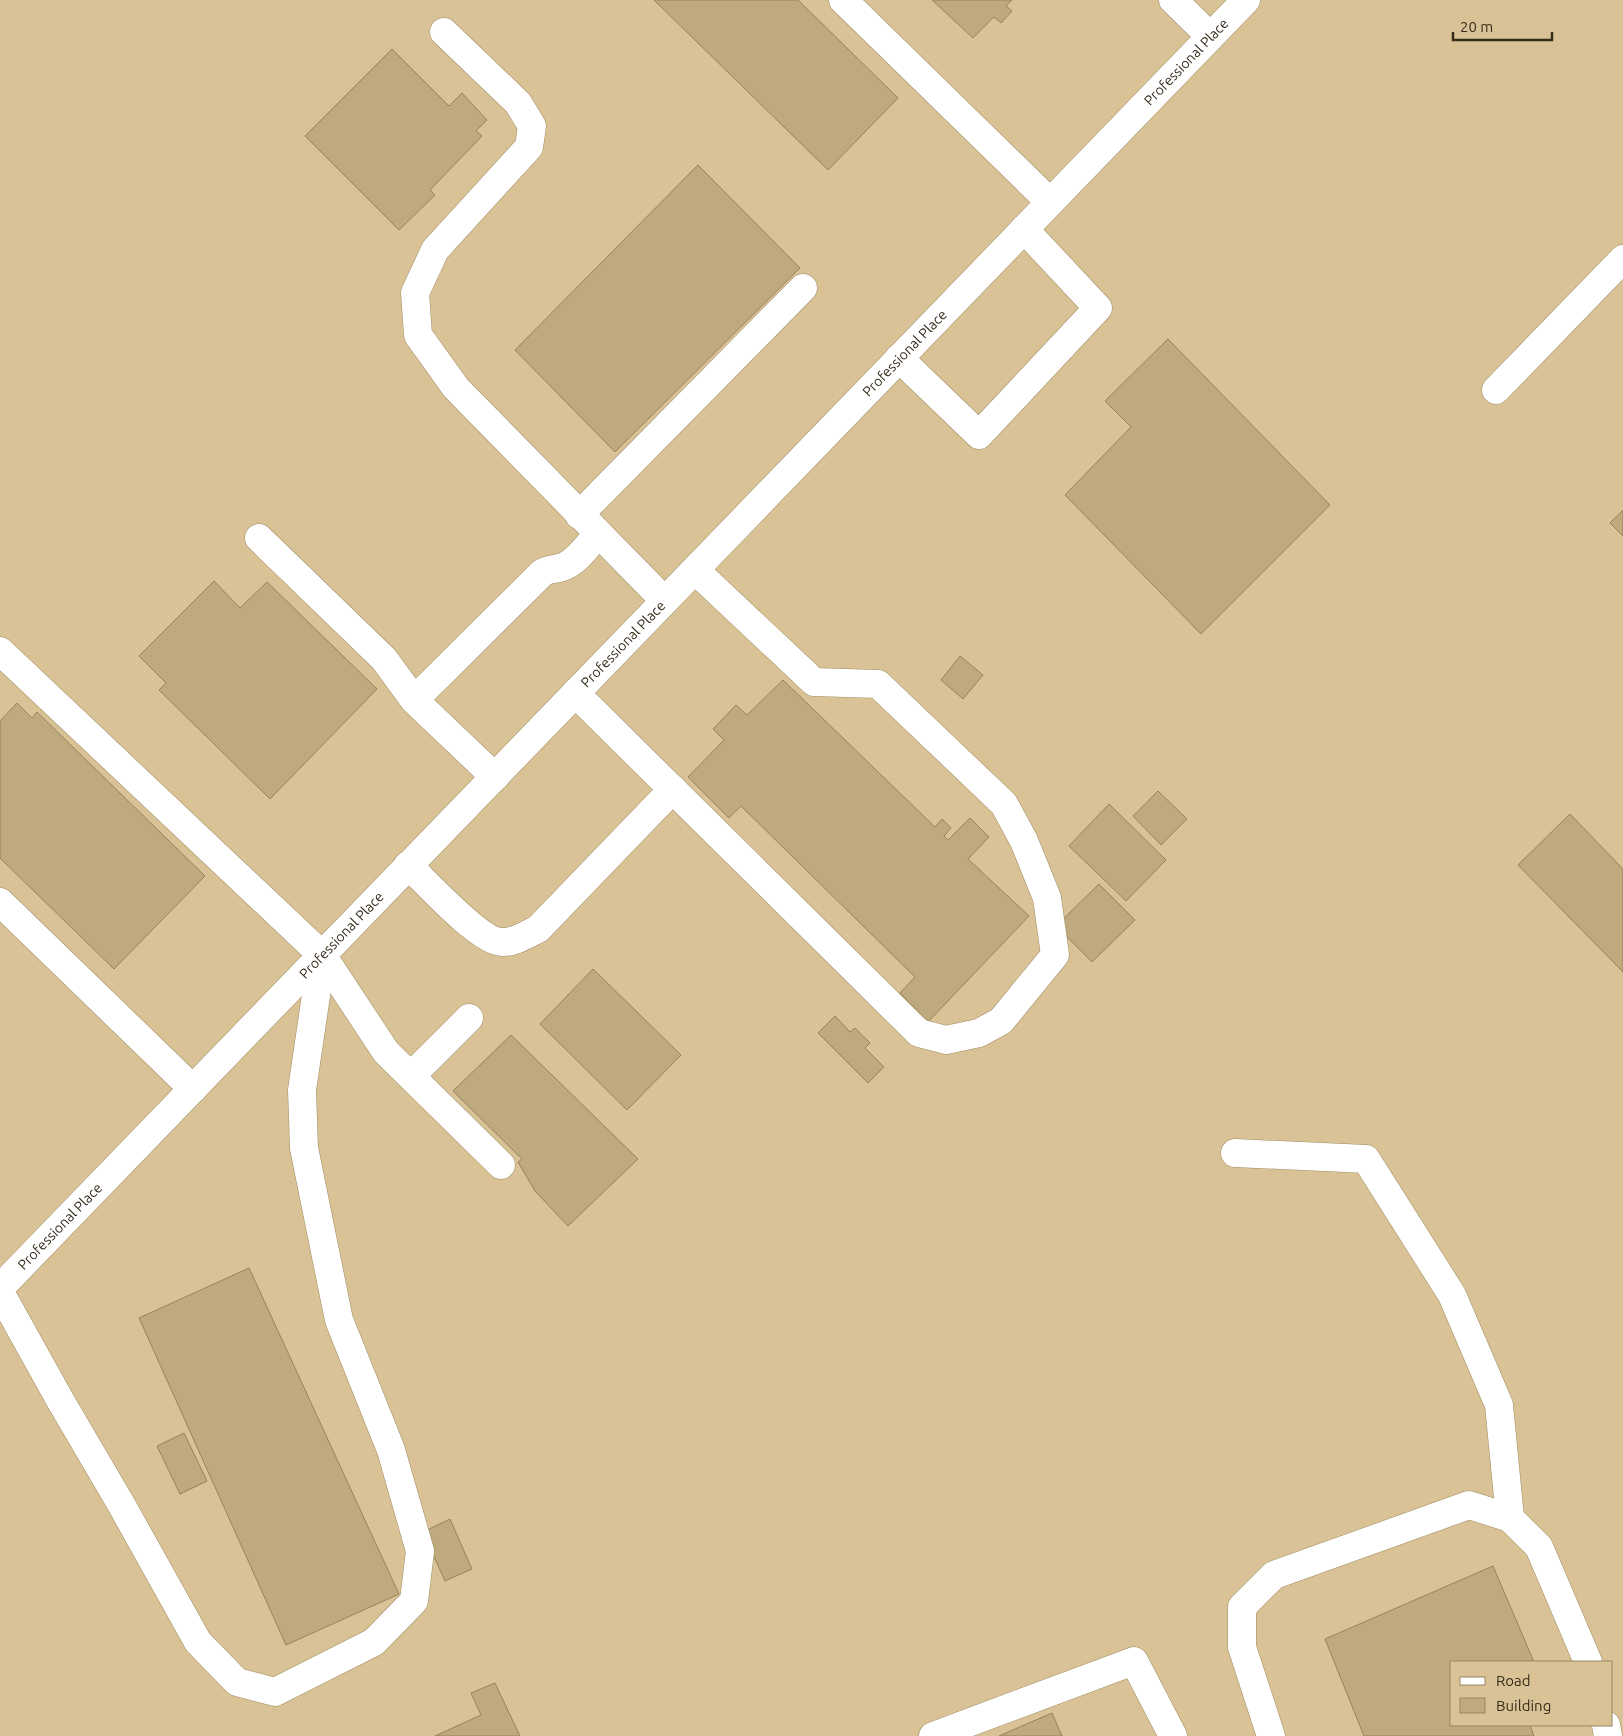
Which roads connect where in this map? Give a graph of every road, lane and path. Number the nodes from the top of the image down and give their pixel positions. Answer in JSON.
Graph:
{"nodes":[{"id":1,"x":843,"y":0,"type":"edge"},
{"id":2,"x":1173,"y":0,"type":"edge"},
{"id":3,"x":1246,"y":0,"type":"edge"},
{"id":4,"x":444,"y":32,"type":"dead end"},
{"id":5,"x":1210,"y":36,"type":"junction"},
{"id":6,"x":1050,"y":202,"type":"junction"},
{"id":7,"x":1024,"y":229,"type":"junction"},
{"id":8,"x":1623,"y":259,"type":"edge"},
{"id":9,"x":803,"y":288,"type":"dead end"},
{"id":10,"x":899,"y":358,"type":"junction"},
{"id":11,"x":1496,"y":390,"type":"dead end"},
{"id":12,"x":579,"y":515,"type":"junction"},
{"id":13,"x":598,"y":534,"type":"junction"},
{"id":14,"x":259,"y":538,"type":"dead end"},
{"id":15,"x":695,"y":570,"type":"junction"},
{"id":16,"x":664,"y":600,"type":"junction"},
{"id":17,"x":0,"y":651,"type":"edge"},
{"id":18,"x":575,"y":693,"type":"junction"},
{"id":19,"x":414,"y":700,"type":"junction"},
{"id":20,"x":495,"y":777,"type":"junction"},
{"id":21,"x":673,"y":789,"type":"junction"},
{"id":22,"x":408,"y":866,"type":"junction"},
{"id":23,"x":0,"y":902,"type":"edge"},
{"id":24,"x":322,"y":955,"type":"junction"},
{"id":25,"x":469,"y":1018,"type":"dead end"},
{"id":26,"x":411,"y":1076,"type":"junction"},
{"id":27,"x":193,"y":1089,"type":"junction"},
{"id":28,"x":1235,"y":1154,"type":"dead end"},
{"id":29,"x":501,"y":1165,"type":"dead end"},
{"id":30,"x":0,"y":1290,"type":"edge"},
{"id":31,"x":1510,"y":1518,"type":"junction"},
{"id":32,"x":1588,"y":1661,"type":"edge"},
{"id":33,"x":933,"y":1736,"type":"edge"},
{"id":34,"x":1173,"y":1736,"type":"edge"},
{"id":35,"x":1271,"y":1736,"type":"edge"}],
"edges":[{"from":1,"to":6,"type":"street"},
{"from":2,"to":5,"type":"street"},
{"from":3,"to":5,"type":"street","name":"Professional Place"},
{"from":4,"to":12,"type":"street"},
{"from":5,"to":6,"type":"street","name":"Professional Place"},
{"from":6,"to":7,"type":"street","name":"Professional Place"},
{"from":7,"to":10,"type":"street","name":"Professional Place"},
{"from":7,"to":10,"type":"street"},
{"from":8,"to":11,"type":"street"},
{"from":9,"to":12,"type":"street"},
{"from":10,"to":15,"type":"street","name":"Professional Place"},
{"from":12,"to":13,"type":"street"},
{"from":13,"to":16,"type":"street"},
{"from":13,"to":19,"type":"street"},
{"from":14,"to":19,"type":"street"},
{"from":15,"to":16,"type":"street","name":"Professional Place"},
{"from":15,"to":21,"type":"street"},
{"from":16,"to":18,"type":"street","name":"Professional Place"},
{"from":17,"to":24,"type":"street"},
{"from":18,"to":20,"type":"street","name":"Professional Place"},
{"from":18,"to":21,"type":"street"},
{"from":19,"to":20,"type":"street"},
{"from":20,"to":22,"type":"street","name":"Professional Place"},
{"from":21,"to":22,"type":"street"},
{"from":22,"to":24,"type":"street","name":"Professional Place"},
{"from":23,"to":27,"type":"street"},
{"from":24,"to":26,"type":"street"},
{"from":24,"to":27,"type":"street","name":"Professional Place"},
{"from":24,"to":30,"type":"street"},
{"from":25,"to":26,"type":"street"},
{"from":26,"to":29,"type":"street"},
{"from":27,"to":30,"type":"street","name":"Professional Place"},
{"from":28,"to":31,"type":"street"},
{"from":31,"to":32,"type":"street"},
{"from":31,"to":35,"type":"street"},
{"from":33,"to":34,"type":"street"}]}
